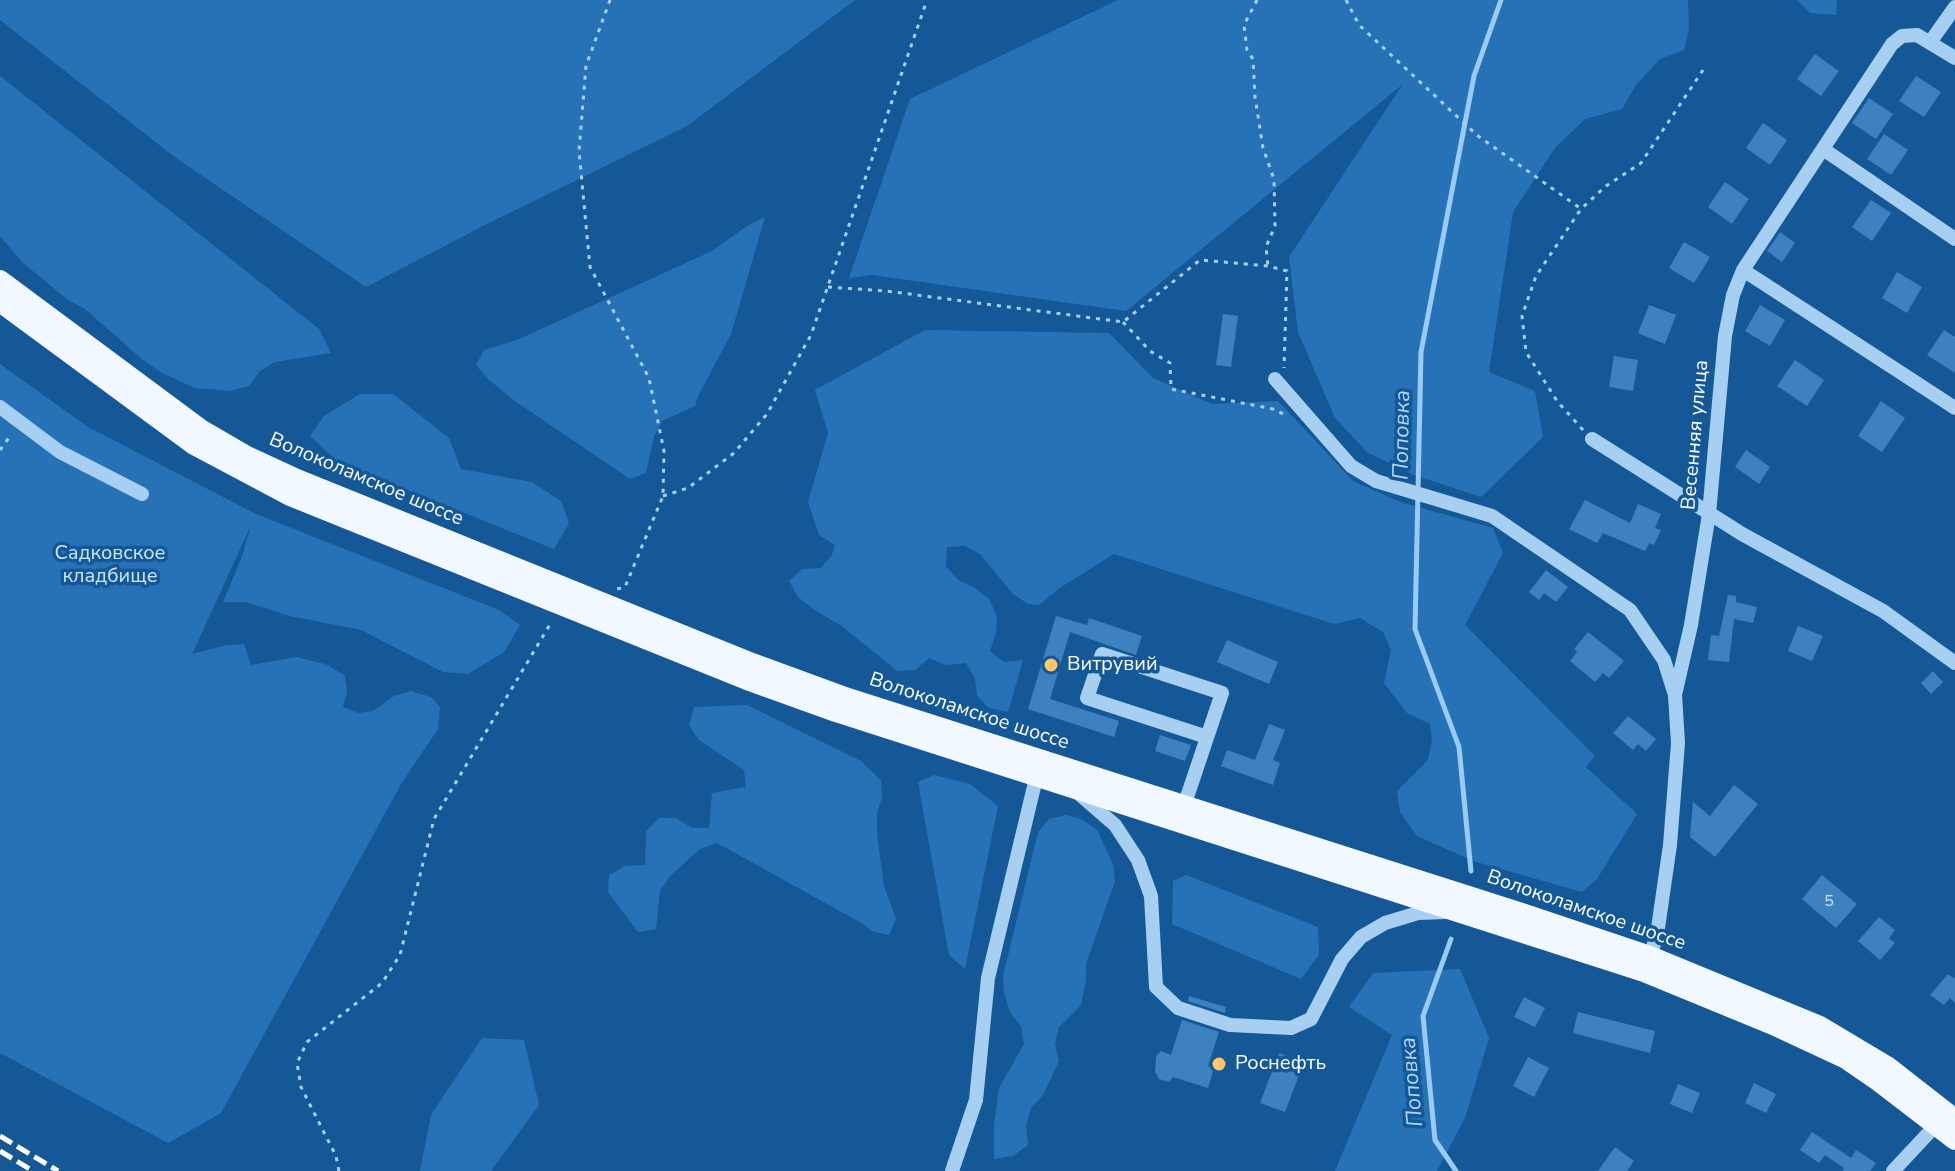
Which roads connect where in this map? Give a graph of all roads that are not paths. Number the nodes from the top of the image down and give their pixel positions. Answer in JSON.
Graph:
{"nodes":[{"id":1,"x":1955,"y":7,"type":"edge"},
{"id":2,"x":1931,"y":41,"type":"junction"},
{"id":3,"x":1955,"y":58,"type":"edge"},
{"id":4,"x":1823,"y":149,"type":"junction"},
{"id":5,"x":1955,"y":239,"type":"edge"},
{"id":6,"x":1743,"y":270,"type":"junction"},
{"id":7,"x":0,"y":280,"type":"edge"},
{"id":8,"x":0,"y":302,"type":"edge"},
{"id":9,"x":1279,"y":383,"type":"road end"},
{"id":10,"x":0,"y":407,"type":"edge"},
{"id":11,"x":1955,"y":408,"type":"edge"},
{"id":12,"x":1592,"y":439,"type":"road end"},
{"id":13,"x":142,"y":494,"type":"dead end"},
{"id":14,"x":1709,"y":514,"type":"junction"},
{"id":15,"x":1955,"y":663,"type":"edge"},
{"id":16,"x":1675,"y":695,"type":"junction"},
{"id":17,"x":1207,"y":737,"type":"junction"},
{"id":18,"x":1038,"y":770,"type":"junction"},
{"id":19,"x":1074,"y":790,"type":"junction"},
{"id":20,"x":1184,"y":806,"type":"junction"},
{"id":21,"x":1458,"y":911,"type":"junction"},
{"id":22,"x":1650,"y":956,"type":"junction"},
{"id":23,"x":1946,"y":1122,"type":"edge"},
{"id":24,"x":1955,"y":1140,"type":"edge"},
{"id":25,"x":952,"y":1171,"type":"edge"},
{"id":26,"x":1893,"y":1171,"type":"edge"}],
"edges":[{"from":1,"to":2,"type":"street"},
{"from":2,"to":3,"type":"street"},
{"from":2,"to":4,"type":"street","name":"Весенняя улица"},
{"from":4,"to":5,"type":"street"},
{"from":4,"to":6,"type":"street","name":"Весенняя улица"},
{"from":6,"to":11,"type":"street"},
{"from":6,"to":14,"type":"street","name":"Весенняя улица"},
{"from":7,"to":18,"type":"main road","name":"Волоколамское шоссе"},
{"from":8,"to":18,"type":"main road","name":"Волоколамское шоссе"},
{"from":9,"to":16,"type":"street"},
{"from":10,"to":13,"type":"street"},
{"from":12,"to":14,"type":"street"},
{"from":14,"to":15,"type":"street"},
{"from":14,"to":16,"type":"street","name":"Весенняя улица"},
{"from":16,"to":22,"type":"street","name":"Весенняя улица"},
{"from":17,"to":17,"type":"street"},
{"from":17,"to":20,"type":"street"},
{"from":18,"to":19,"type":"main road","name":"Волоколамское шоссе"},
{"from":18,"to":20,"type":"main road","name":"Волоколамское шоссе"},
{"from":18,"to":25,"type":"street"},
{"from":19,"to":21,"type":"main road","name":"Волоколамское шоссе"},
{"from":19,"to":21,"type":"street"},
{"from":20,"to":22,"type":"main road","name":"Волоколамское шоссе"},
{"from":21,"to":23,"type":"main road","name":"Волоколамское шоссе"},
{"from":22,"to":23,"type":"main road","name":"Волоколамское шоссе"},
{"from":23,"to":24,"type":"main road","name":"Волоколамское шоссе"},
{"from":23,"to":26,"type":"street"}]}
